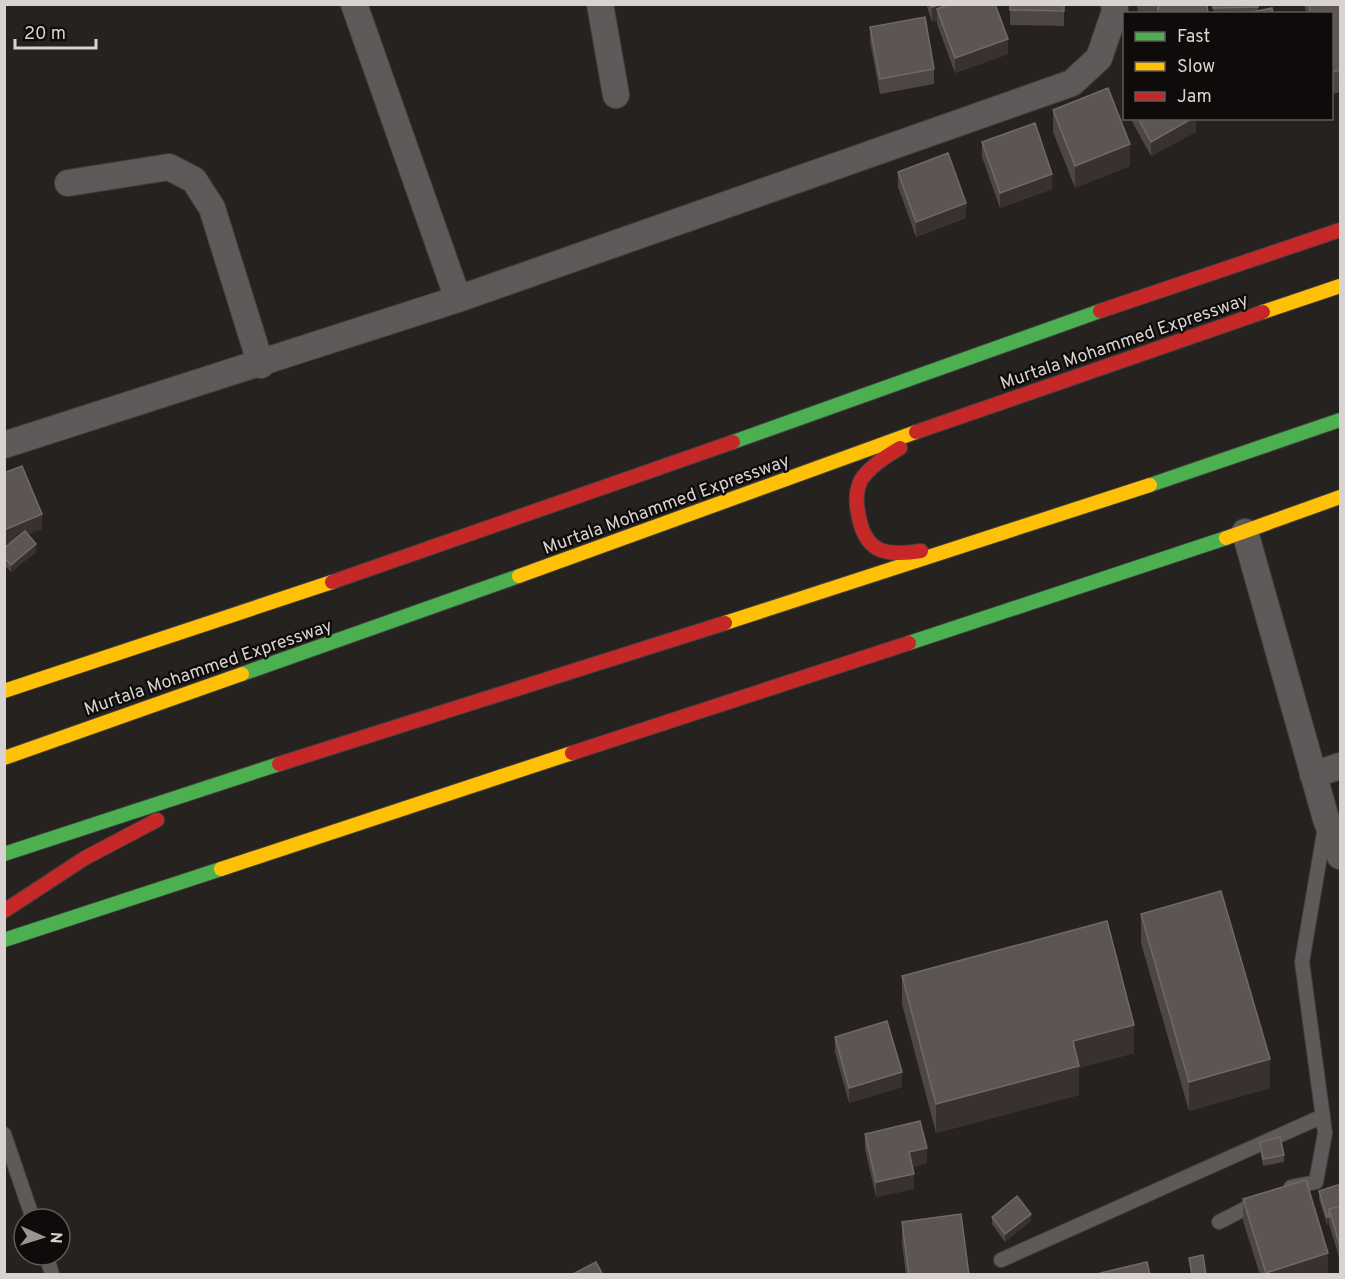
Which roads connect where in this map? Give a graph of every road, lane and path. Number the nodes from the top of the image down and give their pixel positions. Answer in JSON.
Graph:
{"nodes":[{"id":1,"x":354,"y":4,"type":"edge"},
{"id":2,"x":600,"y":4,"type":"edge"},
{"id":3,"x":1114,"y":4,"type":"edge"},
{"id":4,"x":616,"y":95,"type":"dead end"},
{"id":5,"x":68,"y":183,"type":"dead end"},
{"id":6,"x":1341,"y":230,"type":"edge"},
{"id":7,"x":1341,"y":286,"type":"edge"},
{"id":8,"x":458,"y":299,"type":"junction"},
{"id":9,"x":261,"y":365,"type":"junction"},
{"id":10,"x":982,"y":408,"type":"junction"},
{"id":11,"x":1341,"y":420,"type":"edge"},
{"id":12,"x":4,"y":446,"type":"edge"},
{"id":13,"x":1341,"y":497,"type":"edge"},
{"id":14,"x":1245,"y":532,"type":"junction"},
{"id":15,"x":1004,"y":534,"type":"junction"},
{"id":16,"x":4,"y":691,"type":"edge"},
{"id":17,"x":4,"y":758,"type":"edge"},
{"id":18,"x":1341,"y":766,"type":"edge"},
{"id":19,"x":243,"y":775,"type":"junction"},
{"id":20,"x":1314,"y":775,"type":"junction"},
{"id":21,"x":1326,"y":819,"type":"junction"},
{"id":22,"x":4,"y":854,"type":"edge"},
{"id":23,"x":1341,"y":856,"type":"edge"},
{"id":24,"x":4,"y":911,"type":"edge"},
{"id":25,"x":4,"y":940,"type":"edge"},
{"id":26,"x":1323,"y":1116,"type":"junction"},
{"id":27,"x":4,"y":1134,"type":"edge"},
{"id":28,"x":29,"y":1207,"type":"edge"},
{"id":29,"x":1219,"y":1222,"type":"dead end"},
{"id":30,"x":1002,"y":1260,"type":"dead end"}],
"edges":[{"from":1,"to":8,"type":"street"},
{"from":2,"to":4,"type":"street"},
{"from":3,"to":8,"type":"street"},
{"from":5,"to":9,"type":"street"},
{"from":6,"to":16,"type":"main road"},
{"from":7,"to":10,"type":"main road","name":"Murtala Mohammed Expressway"},
{"from":8,"to":9,"type":"street"},
{"from":9,"to":12,"type":"street"},
{"from":10,"to":15,"type":"main road"},
{"from":10,"to":17,"type":"main road","name":"Murtala Mohammed Expressway"},
{"from":11,"to":15,"type":"main road"},
{"from":13,"to":14,"type":"main road"},
{"from":14,"to":20,"type":"street"},
{"from":14,"to":25,"type":"main road"},
{"from":15,"to":19,"type":"main road"},
{"from":18,"to":20,"type":"street"},
{"from":19,"to":22,"type":"main road"},
{"from":19,"to":24,"type":"main road"},
{"from":20,"to":21,"type":"street"},
{"from":21,"to":23,"type":"street"},
{"from":21,"to":26,"type":"lane"},
{"from":26,"to":29,"type":"lane"},
{"from":26,"to":30,"type":"lane"},
{"from":27,"to":28,"type":"lane"}]}
